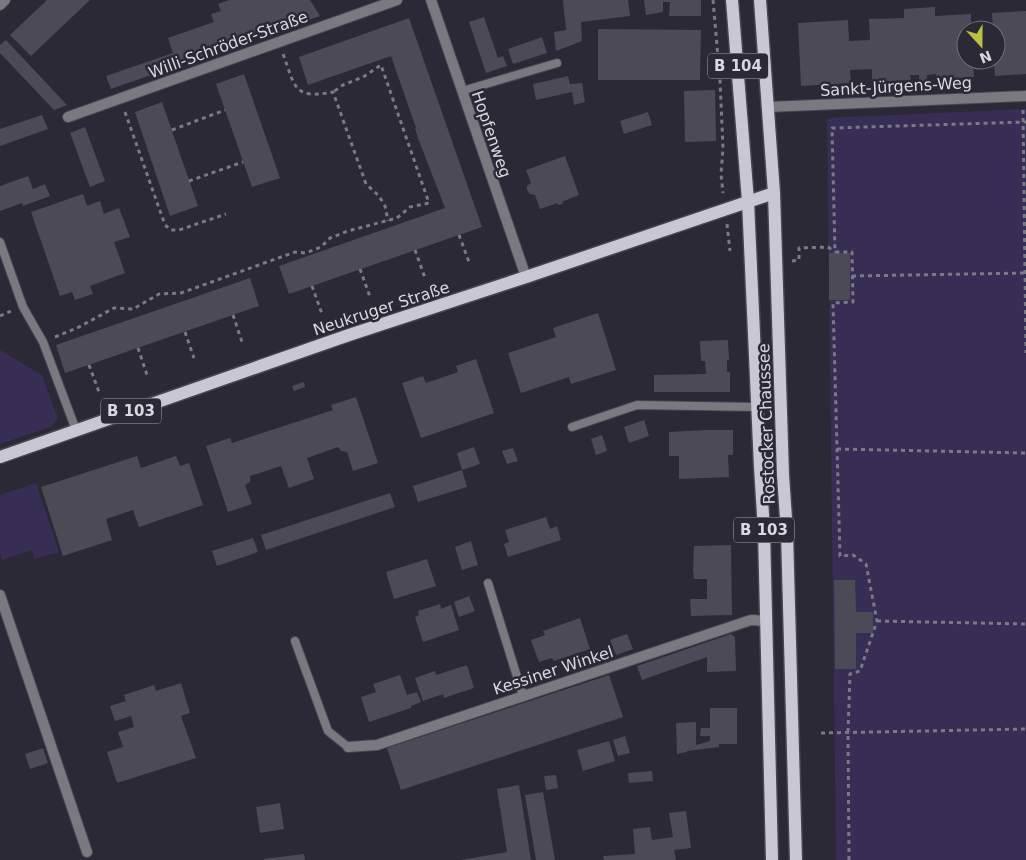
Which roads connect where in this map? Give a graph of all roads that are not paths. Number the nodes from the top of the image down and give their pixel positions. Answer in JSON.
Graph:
{"nodes":[{"id":1,"x":5,"y":0,"type":"edge"},
{"id":2,"x":397,"y":0,"type":"edge"},
{"id":3,"x":431,"y":0,"type":"edge"},
{"id":4,"x":732,"y":0,"type":"edge"},
{"id":5,"x":760,"y":0,"type":"edge"},
{"id":6,"x":0,"y":4,"type":"edge"},
{"id":7,"x":557,"y":63,"type":"dead end"},
{"id":8,"x":462,"y":91,"type":"junction"},
{"id":9,"x":1024,"y":96,"type":"edge"},
{"id":10,"x":768,"y":107,"type":"junction"},
{"id":11,"x":68,"y":117,"type":"dead end"},
{"id":12,"x":774,"y":193,"type":"junction"},
{"id":13,"x":748,"y":201,"type":"junction"},
{"id":14,"x":0,"y":242,"type":"edge"},
{"id":15,"x":526,"y":277,"type":"junction"},
{"id":16,"x":757,"y":407,"type":"junction"},
{"id":17,"x":572,"y":427,"type":"dead end"},
{"id":18,"x":76,"y":430,"type":"junction"},
{"id":19,"x":0,"y":456,"type":"edge"},
{"id":20,"x":488,"y":583,"type":"dead end"},
{"id":21,"x":0,"y":595,"type":"edge"},
{"id":22,"x":766,"y":621,"type":"junction"},
{"id":23,"x":295,"y":641,"type":"dead end"},
{"id":24,"x":523,"y":696,"type":"junction"},
{"id":25,"x":348,"y":747,"type":"joint"},
{"id":26,"x":87,"y":852,"type":"dead end"},
{"id":27,"x":772,"y":860,"type":"edge"},
{"id":28,"x":796,"y":860,"type":"edge"}],
"edges":[{"from":1,"to":6,"type":"street"},
{"from":2,"to":11,"type":"street","name":"Willi-Schröder-Straße"},
{"from":3,"to":8,"type":"street","name":"Hopfenweg"},
{"from":4,"to":13,"type":"main road","number":"B 104"},
{"from":5,"to":10,"type":"main road","number":"B 104"},
{"from":7,"to":8,"type":"lane"},
{"from":8,"to":15,"type":"street","name":"Hopfenweg"},
{"from":9,"to":10,"type":"street","name":"Sankt-Jürgens-Weg"},
{"from":10,"to":12,"type":"main road","name":"Rostocker Chaussee","number":"B 104"},
{"from":12,"to":13,"type":"main road","name":"Neukruger Straße"},
{"from":12,"to":28,"type":"main road","name":"Rostocker Chaussee","number":"B 103"},
{"from":13,"to":15,"type":"main road","name":"Neukruger Straße","number":"B 103"},
{"from":13,"to":16,"type":"main road","name":"Rostocker Chaussee","number":"B 103"},
{"from":14,"to":18,"type":"lane"},
{"from":15,"to":18,"type":"main road","name":"Neukruger Straße","number":"B 103"},
{"from":16,"to":17,"type":"lane"},
{"from":16,"to":22,"type":"main road","name":"Rostocker Chaussee","number":"B 103"},
{"from":18,"to":19,"type":"main road","name":"Neukruger Straße","number":"B 103"},
{"from":20,"to":24,"type":"lane"},
{"from":21,"to":26,"type":"street"},
{"from":22,"to":24,"type":"street","name":"Kessiner Winkel"},
{"from":22,"to":27,"type":"main road","name":"Rostocker Chaussee","number":"B 103"},
{"from":23,"to":25,"type":"lane"},
{"from":24,"to":25,"type":"street","name":"Kessiner Winkel"}]}
